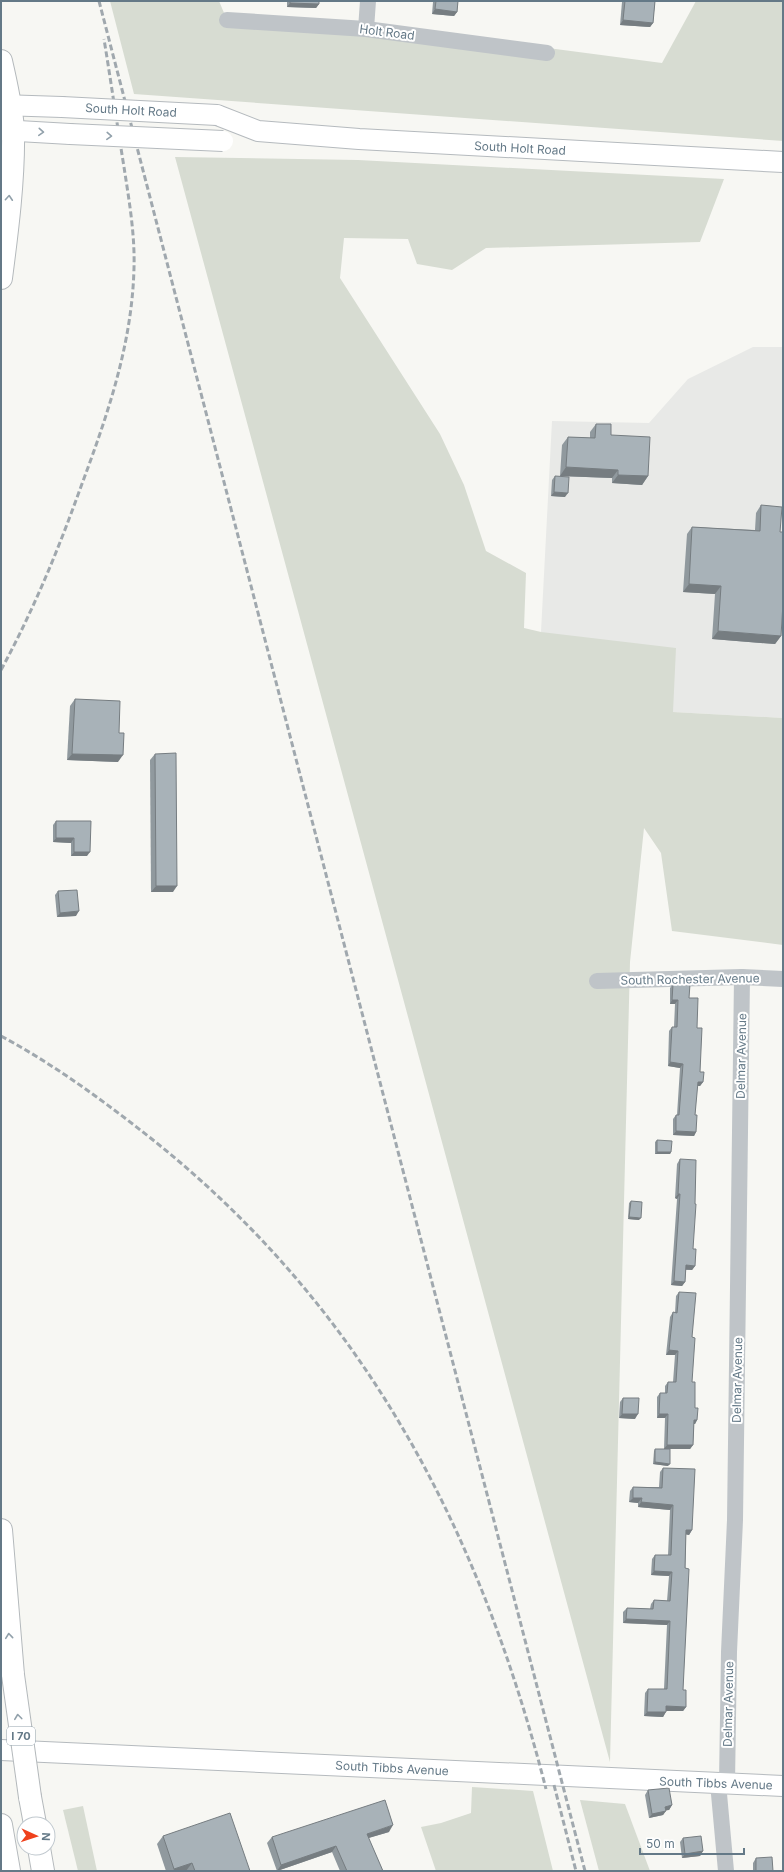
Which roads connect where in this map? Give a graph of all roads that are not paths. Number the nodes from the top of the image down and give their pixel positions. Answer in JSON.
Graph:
{"nodes":[{"id":1,"x":368,"y":1,"type":"edge"},
{"id":2,"x":227,"y":20,"type":"dead end"},
{"id":3,"x":366,"y":29,"type":"junction"},
{"id":4,"x":547,"y":53,"type":"dead end"},
{"id":5,"x":1,"y":61,"type":"edge"},
{"id":6,"x":6,"y":105,"type":"edge"},
{"id":7,"x":7,"y":130,"type":"edge"},
{"id":8,"x":258,"y":131,"type":"junction"},
{"id":9,"x":783,"y":162,"type":"edge"},
{"id":10,"x":1,"y":278,"type":"edge"},
{"id":11,"x":742,"y":977,"type":"junction"},
{"id":12,"x":783,"y":979,"type":"edge"},
{"id":13,"x":597,"y":981,"type":"dead end"},
{"id":14,"x":1,"y":1530,"type":"edge"},
{"id":15,"x":1,"y":1750,"type":"edge"},
{"id":16,"x":723,"y":1783,"type":"junction"},
{"id":17,"x":783,"y":1786,"type":"edge"},
{"id":18,"x":34,"y":1816,"type":"edge"},
{"id":19,"x":1,"y":1825,"type":"edge"},
{"id":20,"x":40,"y":1856,"type":"edge"},
{"id":21,"x":10,"y":1871,"type":"edge"},
{"id":22,"x":43,"y":1871,"type":"edge"},
{"id":23,"x":726,"y":1871,"type":"edge"}],
"edges":[{"from":1,"to":3,"type":"street"},
{"from":2,"to":3,"type":"street","name":"Holt Road"},
{"from":3,"to":4,"type":"street","name":"Holt Road"},
{"from":5,"to":6,"type":"highway"},
{"from":6,"to":7,"type":"highway"},
{"from":6,"to":8,"type":"main road","name":"South Holt Road","bridge":true},
{"from":7,"to":8,"type":"main road","name":"South Holt Road","one_way":true,"bridge":true},
{"from":10,"to":7,"type":"highway","one_way":true},
{"from":8,"to":9,"type":"main road","name":"South Holt Road"},
{"from":11,"to":12,"type":"street","name":"South Rochester Avenue"},
{"from":11,"to":13,"type":"street","name":"South Rochester Avenue"},
{"from":11,"to":16,"type":"street","name":"Delmar Avenue"},
{"from":18,"to":14,"type":"highway","number":"I 70","one_way":true,"bridge":true},
{"from":15,"to":16,"type":"main road","name":"South Tibbs Avenue"},
{"from":16,"to":17,"type":"main road","name":"South Tibbs Avenue"},
{"from":16,"to":23,"type":"street","name":"Delmar Avenue"},
{"from":19,"to":21,"type":"highway"},
{"from":20,"to":22,"type":"highway"}]}
